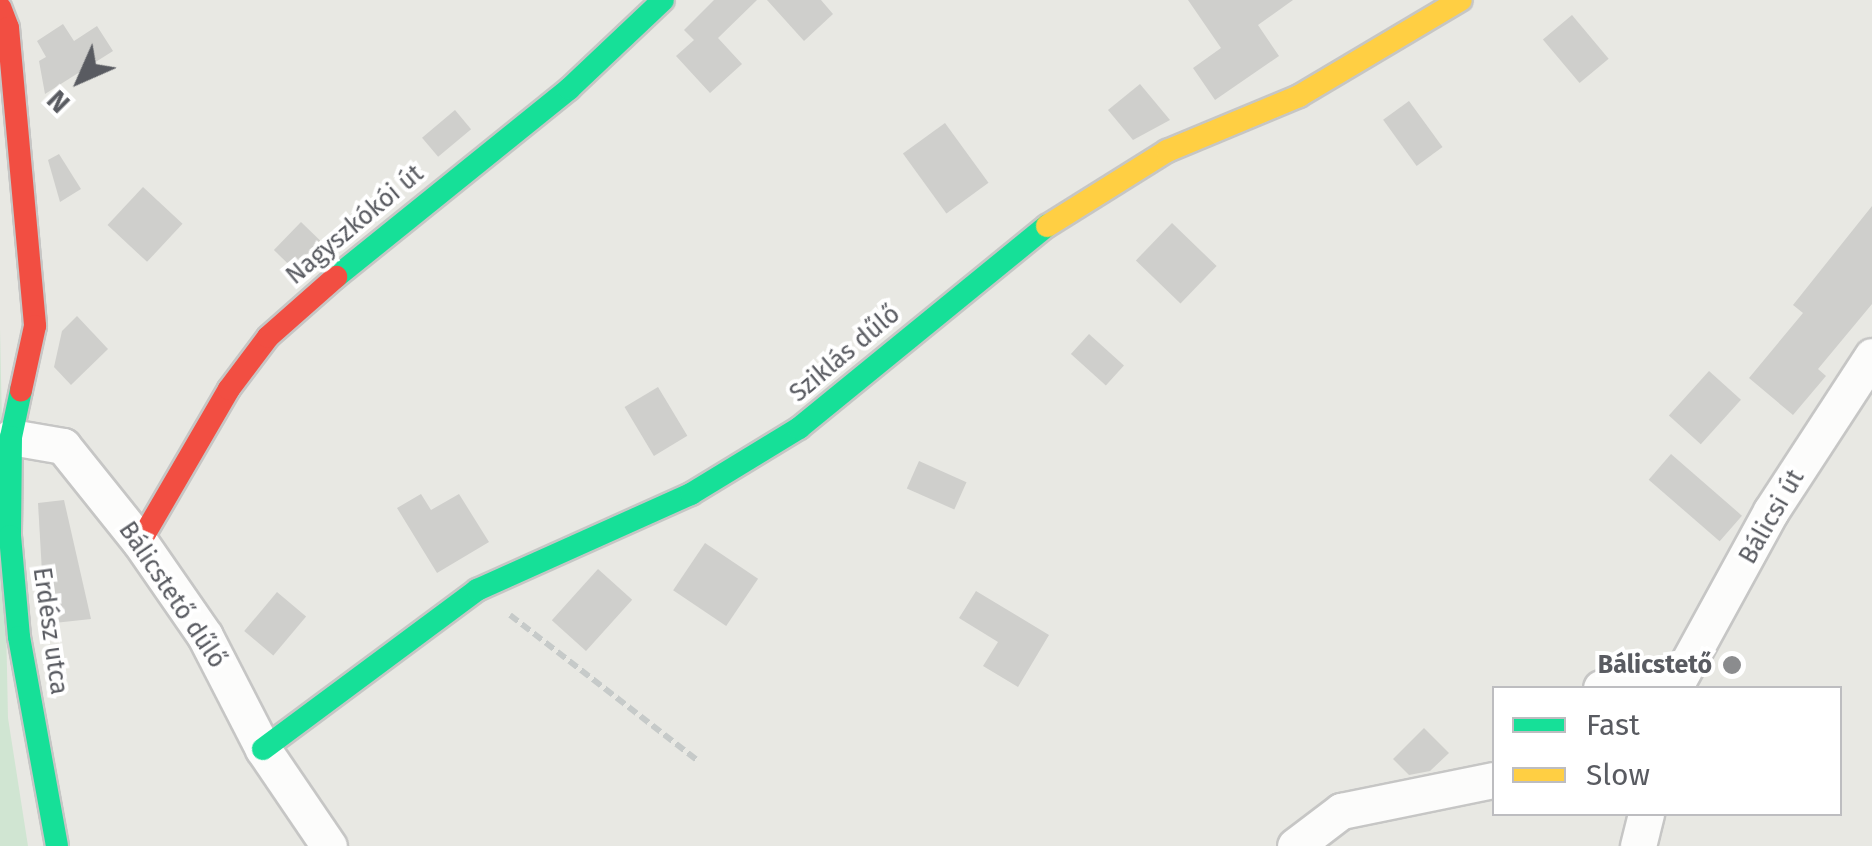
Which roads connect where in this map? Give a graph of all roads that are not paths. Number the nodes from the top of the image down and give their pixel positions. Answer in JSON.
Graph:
{"nodes":[{"id":1,"x":663,"y":0,"type":"edge"},
{"id":2,"x":1462,"y":0,"type":"edge"},
{"id":3,"x":0,"y":7,"type":"edge"},
{"id":4,"x":1872,"y":356,"type":"edge"},
{"id":5,"x":12,"y":437,"type":"junction"},
{"id":6,"x":140,"y":542,"type":"junction"},
{"id":7,"x":1675,"y":684,"type":"edge"},
{"id":8,"x":1608,"y":686,"type":"edge"},
{"id":9,"x":263,"y":749,"type":"junction"},
{"id":10,"x":1492,"y":780,"type":"edge"},
{"id":11,"x":1646,"y":816,"type":"edge"},
{"id":12,"x":56,"y":846,"type":"edge"},
{"id":13,"x":329,"y":846,"type":"edge"},
{"id":14,"x":1294,"y":846,"type":"edge"},
{"id":15,"x":1638,"y":846,"type":"edge"}],
"edges":[{"from":1,"to":6,"type":"street","name":"Nagyszkókói út"},
{"from":2,"to":9,"type":"street","name":"Sziklás dűlő"},
{"from":3,"to":5,"type":"street","name":"Erdész utca"},
{"from":4,"to":7,"type":"street","name":"Bálicsi út"},
{"from":5,"to":6,"type":"street","name":"Bálicstető dűlő"},
{"from":5,"to":12,"type":"street","name":"Erdész utca"},
{"from":6,"to":9,"type":"street","name":"Bálicstető dűlő"},
{"from":7,"to":8,"type":"street","name":"Bálicsi út"},
{"from":9,"to":13,"type":"street","name":"Bálicstető dűlő"},
{"from":10,"to":14,"type":"street"},
{"from":11,"to":15,"type":"street"}]}
